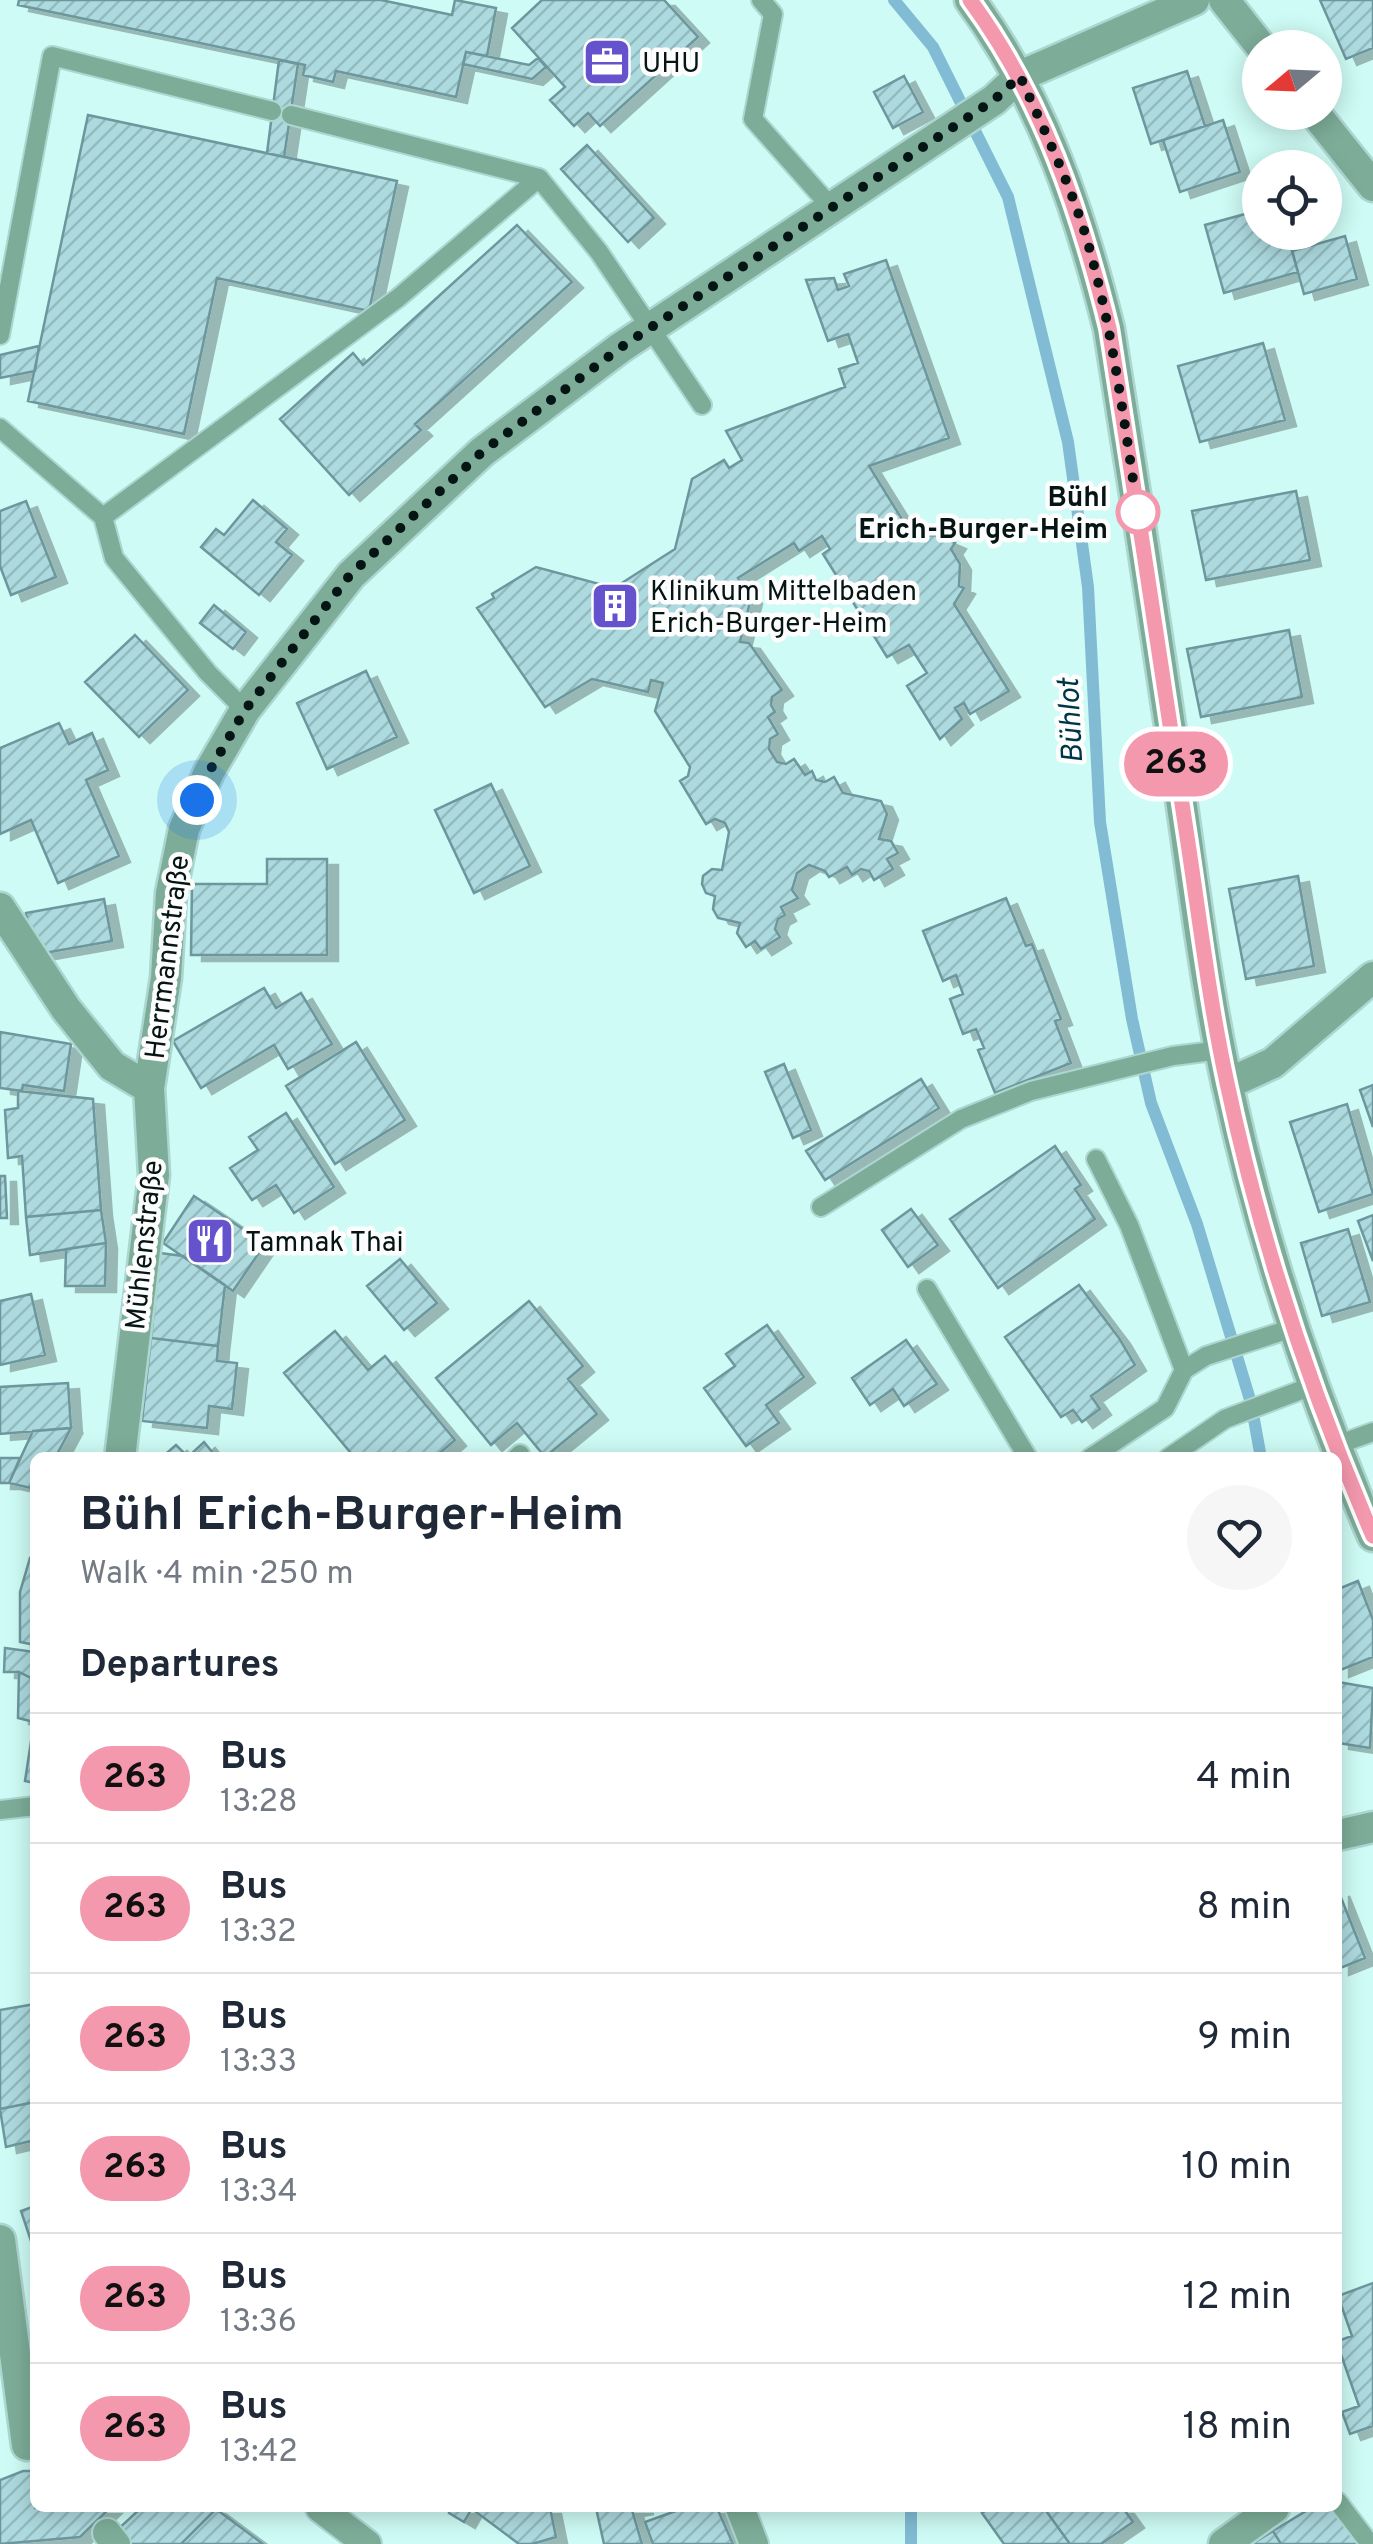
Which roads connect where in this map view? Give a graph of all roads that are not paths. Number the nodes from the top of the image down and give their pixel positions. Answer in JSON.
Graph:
{"nodes":[{"id":1,"x":761,"y":0,"type":"edge"},
{"id":2,"x":970,"y":0,"type":"edge"},
{"id":3,"x":1194,"y":0,"type":"edge"},
{"id":4,"x":1224,"y":0,"type":"edge"},
{"id":5,"x":1248,"y":30,"type":"edge"},
{"id":6,"x":1020,"y":76,"type":"junction"},
{"id":7,"x":1328,"y":130,"type":"edge"},
{"id":8,"x":539,"y":178,"type":"junction"},
{"id":9,"x":1373,"y":186,"type":"edge"},
{"id":10,"x":832,"y":207,"type":"junction"},
{"id":11,"x":648,"y":328,"type":"junction"},
{"id":12,"x":0,"y":334,"type":"edge"},
{"id":13,"x":702,"y":405,"type":"dead end"},
{"id":14,"x":0,"y":428,"type":"edge"},
{"id":15,"x":102,"y":516,"type":"junction"},
{"id":16,"x":245,"y":710,"type":"junction"},
{"id":17,"x":0,"y":908,"type":"edge"},
{"id":18,"x":1373,"y":978,"type":"edge"},
{"id":19,"x":1220,"y":1050,"type":"junction"},
{"id":20,"x":1227,"y":1084,"type":"junction"},
{"id":21,"x":149,"y":1088,"type":"junction"},
{"id":22,"x":1096,"y":1159,"type":"dead end"},
{"id":23,"x":821,"y":1207,"type":"dead end"},
{"id":24,"x":927,"y":1289,"type":"dead end"},
{"id":25,"x":1293,"y":1328,"type":"junction"},
{"id":26,"x":1184,"y":1370,"type":"junction"},
{"id":27,"x":1312,"y":1386,"type":"junction"},
{"id":28,"x":1373,"y":1432,"type":"edge"},
{"id":29,"x":1334,"y":1446,"type":"junction"},
{"id":30,"x":121,"y":1452,"type":"edge"},
{"id":31,"x":1024,"y":1452,"type":"edge"},
{"id":32,"x":1099,"y":1452,"type":"edge"},
{"id":33,"x":1177,"y":1452,"type":"edge"},
{"id":34,"x":1337,"y":1452,"type":"edge"},
{"id":35,"x":1342,"y":1464,"type":"edge"},
{"id":36,"x":1373,"y":1536,"type":"edge"},
{"id":37,"x":30,"y":1807,"type":"edge"},
{"id":38,"x":0,"y":1810,"type":"edge"},
{"id":39,"x":1373,"y":1827,"type":"edge"},
{"id":40,"x":1342,"y":1834,"type":"edge"},
{"id":41,"x":0,"y":2240,"type":"edge"},
{"id":42,"x":21,"y":2448,"type":"edge"},
{"id":43,"x":1342,"y":2507,"type":"edge"},
{"id":44,"x":325,"y":2512,"type":"edge"},
{"id":45,"x":742,"y":2512,"type":"edge"},
{"id":46,"x":1268,"y":2512,"type":"edge"},
{"id":47,"x":367,"y":2544,"type":"edge"},
{"id":48,"x":754,"y":2544,"type":"edge"},
{"id":49,"x":1224,"y":2544,"type":"edge"},
{"id":50,"x":1370,"y":2544,"type":"edge"}],
"edges":[{"from":1,"to":10,"type":"lane"},
{"from":2,"to":6,"type":"street"},
{"from":3,"to":6,"type":"street","name":"Herrmannstraße"},
{"from":4,"to":5,"type":"street"},
{"from":6,"to":10,"type":"street","name":"Herrmannstraße"},
{"from":6,"to":19,"type":"street"},
{"from":7,"to":9,"type":"street"},
{"from":8,"to":11,"type":"lane"},
{"from":8,"to":12,"type":"lane"},
{"from":8,"to":15,"type":"lane"},
{"from":10,"to":11,"type":"street","name":"Herrmannstraße"},
{"from":11,"to":13,"type":"lane"},
{"from":11,"to":16,"type":"street","name":"Herrmannstraße"},
{"from":14,"to":15,"type":"lane"},
{"from":15,"to":16,"type":"lane"},
{"from":16,"to":21,"type":"street","name":"Herrmannstraße"},
{"from":17,"to":21,"type":"street"},
{"from":18,"to":20,"type":"street"},
{"from":19,"to":20,"type":"street"},
{"from":19,"to":23,"type":"lane"},
{"from":20,"to":25,"type":"street"},
{"from":21,"to":30,"type":"street","name":"Mühlenstraße"},
{"from":22,"to":26,"type":"lane"},
{"from":24,"to":31,"type":"lane"},
{"from":25,"to":26,"type":"lane"},
{"from":25,"to":27,"type":"street"},
{"from":26,"to":32,"type":"lane"},
{"from":27,"to":29,"type":"street"},
{"from":27,"to":33,"type":"lane"},
{"from":28,"to":29,"type":"lane"},
{"from":29,"to":34,"type":"street"},
{"from":35,"to":36,"type":"street"},
{"from":37,"to":38,"type":"lane"},
{"from":39,"to":40,"type":"street"},
{"from":41,"to":42,"type":"street"},
{"from":43,"to":50,"type":"lane"},
{"from":44,"to":47,"type":"street"},
{"from":45,"to":48,"type":"street"},
{"from":46,"to":49,"type":"street"}]}
